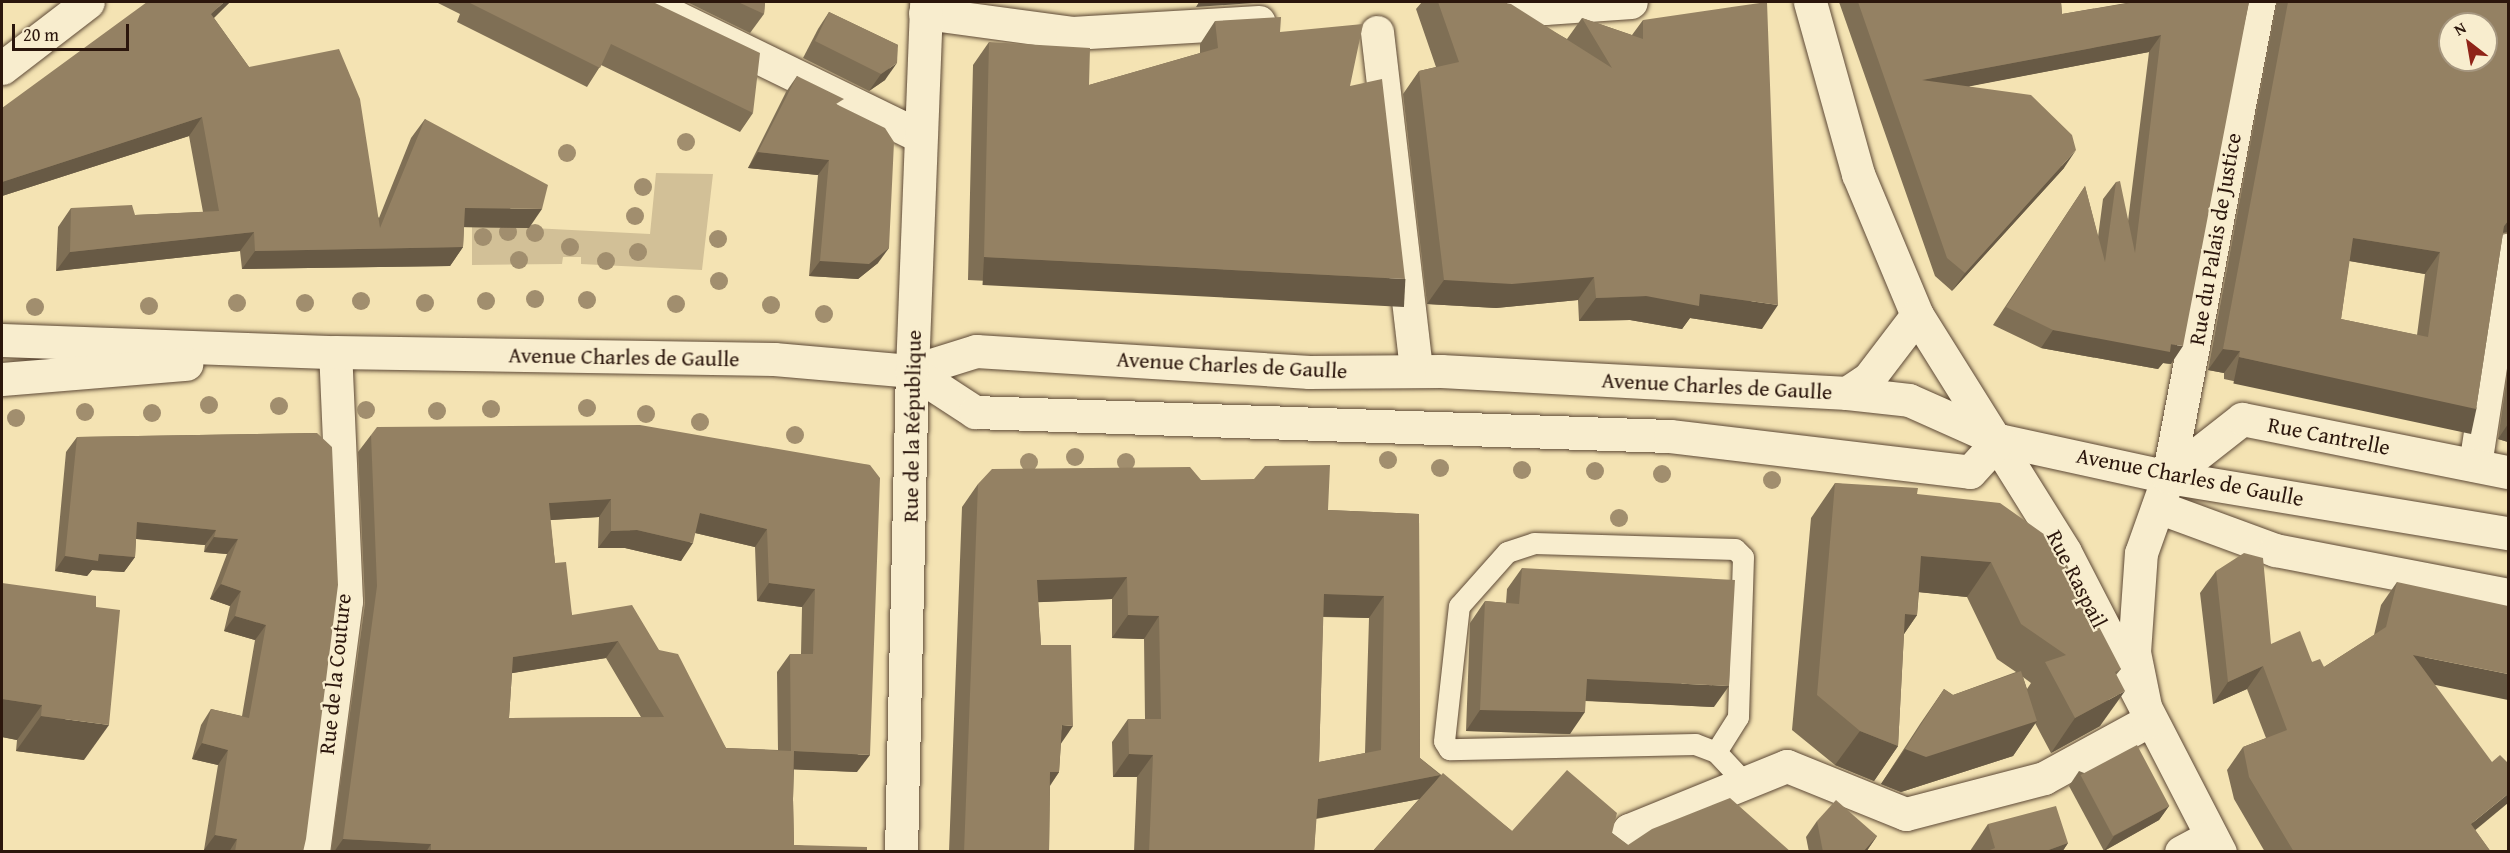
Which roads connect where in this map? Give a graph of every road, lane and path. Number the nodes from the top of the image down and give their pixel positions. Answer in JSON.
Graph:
{"nodes":[{"id":1,"x":88,"y":2,"type":"edge"},
{"id":2,"x":645,"y":2,"type":"edge"},
{"id":3,"x":1523,"y":2,"type":"edge"},
{"id":4,"x":1631,"y":2,"type":"edge"},
{"id":5,"x":1810,"y":2,"type":"edge"},
{"id":6,"x":2259,"y":2,"type":"edge"},
{"id":7,"x":926,"y":7,"type":"edge"},
{"id":8,"x":1267,"y":21,"type":"edge"},
{"id":9,"x":1377,"y":32,"type":"dead end"},
{"id":10,"x":2,"y":68,"type":"edge"},
{"id":11,"x":920,"y":136,"type":"junction"},
{"id":12,"x":2508,"y":250,"type":"edge"},
{"id":13,"x":1917,"y":315,"type":"junction"},
{"id":14,"x":2,"y":340,"type":"edge"},
{"id":15,"x":335,"y":352,"type":"junction"},
{"id":16,"x":1416,"y":370,"type":"junction"},
{"id":17,"x":912,"y":371,"type":"junction"},
{"id":18,"x":2,"y":380,"type":"edge"},
{"id":19,"x":1847,"y":393,"type":"junction"},
{"id":20,"x":1999,"y":440,"type":"junction"},
{"id":21,"x":2475,"y":465,"type":"junction"},
{"id":22,"x":2508,"y":472,"type":"edge"},
{"id":23,"x":2168,"y":477,"type":"junction"},
{"id":24,"x":2158,"y":507,"type":"junction"},
{"id":25,"x":2508,"y":533,"type":"edge"},
{"id":26,"x":2508,"y":595,"type":"edge"},
{"id":27,"x":2148,"y":721,"type":"junction"},
{"id":28,"x":1716,"y":752,"type":"junction"},
{"id":29,"x":1745,"y":783,"type":"junction"},
{"id":30,"x":2216,"y":844,"type":"edge"},
{"id":31,"x":313,"y":852,"type":"edge"},
{"id":32,"x":901,"y":852,"type":"edge"},
{"id":33,"x":1612,"y":852,"type":"edge"},
{"id":34,"x":2181,"y":852,"type":"edge"}],
"edges":[{"from":1,"to":10,"type":"street"},
{"from":2,"to":11,"type":"street"},
{"from":3,"to":4,"type":"street"},
{"from":5,"to":13,"type":"street","name":"Rue Raspail"},
{"from":6,"to":23,"type":"street","name":"Rue du Palais de Justice"},
{"from":7,"to":8,"type":"street"},
{"from":7,"to":11,"type":"street","name":"Rue de la République"},
{"from":9,"to":16,"type":"street"},
{"from":11,"to":17,"type":"street","name":"Rue de la République"},
{"from":12,"to":21,"type":"street"},
{"from":13,"to":19,"type":"street"},
{"from":13,"to":20,"type":"street","name":"Rue Raspail"},
{"from":14,"to":15,"type":"street","name":"Avenue Charles de Gaulle"},
{"from":15,"to":17,"type":"street","name":"Avenue Charles de Gaulle"},
{"from":15,"to":18,"type":"street","name":"Avenue Charles de Gaulle"},
{"from":15,"to":31,"type":"street","name":"Rue de la Couture"},
{"from":16,"to":17,"type":"street","name":"Avenue Charles de Gaulle"},
{"from":16,"to":19,"type":"street","name":"Avenue Charles de Gaulle"},
{"from":17,"to":20,"type":"street","name":"Avenue Charles de Gaulle"},
{"from":17,"to":32,"type":"street","name":"Rue de la République"},
{"from":19,"to":20,"type":"street","name":"Avenue Charles de Gaulle"},
{"from":20,"to":23,"type":"street","name":"Avenue Charles de Gaulle"},
{"from":20,"to":27,"type":"street","name":"Rue Raspail"},
{"from":21,"to":22,"type":"street","name":"Rue Cantrelle"},
{"from":21,"to":23,"type":"street","name":"Rue Cantrelle"},
{"from":23,"to":24,"type":"street","name":"Rue Raspail"},
{"from":23,"to":25,"type":"street","name":"Avenue Charles de Gaulle"},
{"from":24,"to":26,"type":"street"},
{"from":24,"to":27,"type":"street","name":"Rue Raspail"},
{"from":27,"to":29,"type":"street"},
{"from":27,"to":30,"type":"street","name":"Rue Raspail"},
{"from":28,"to":28,"type":"lane"},
{"from":28,"to":29,"type":"lane"},
{"from":29,"to":33,"type":"street"},
{"from":30,"to":34,"type":"street"}]}
